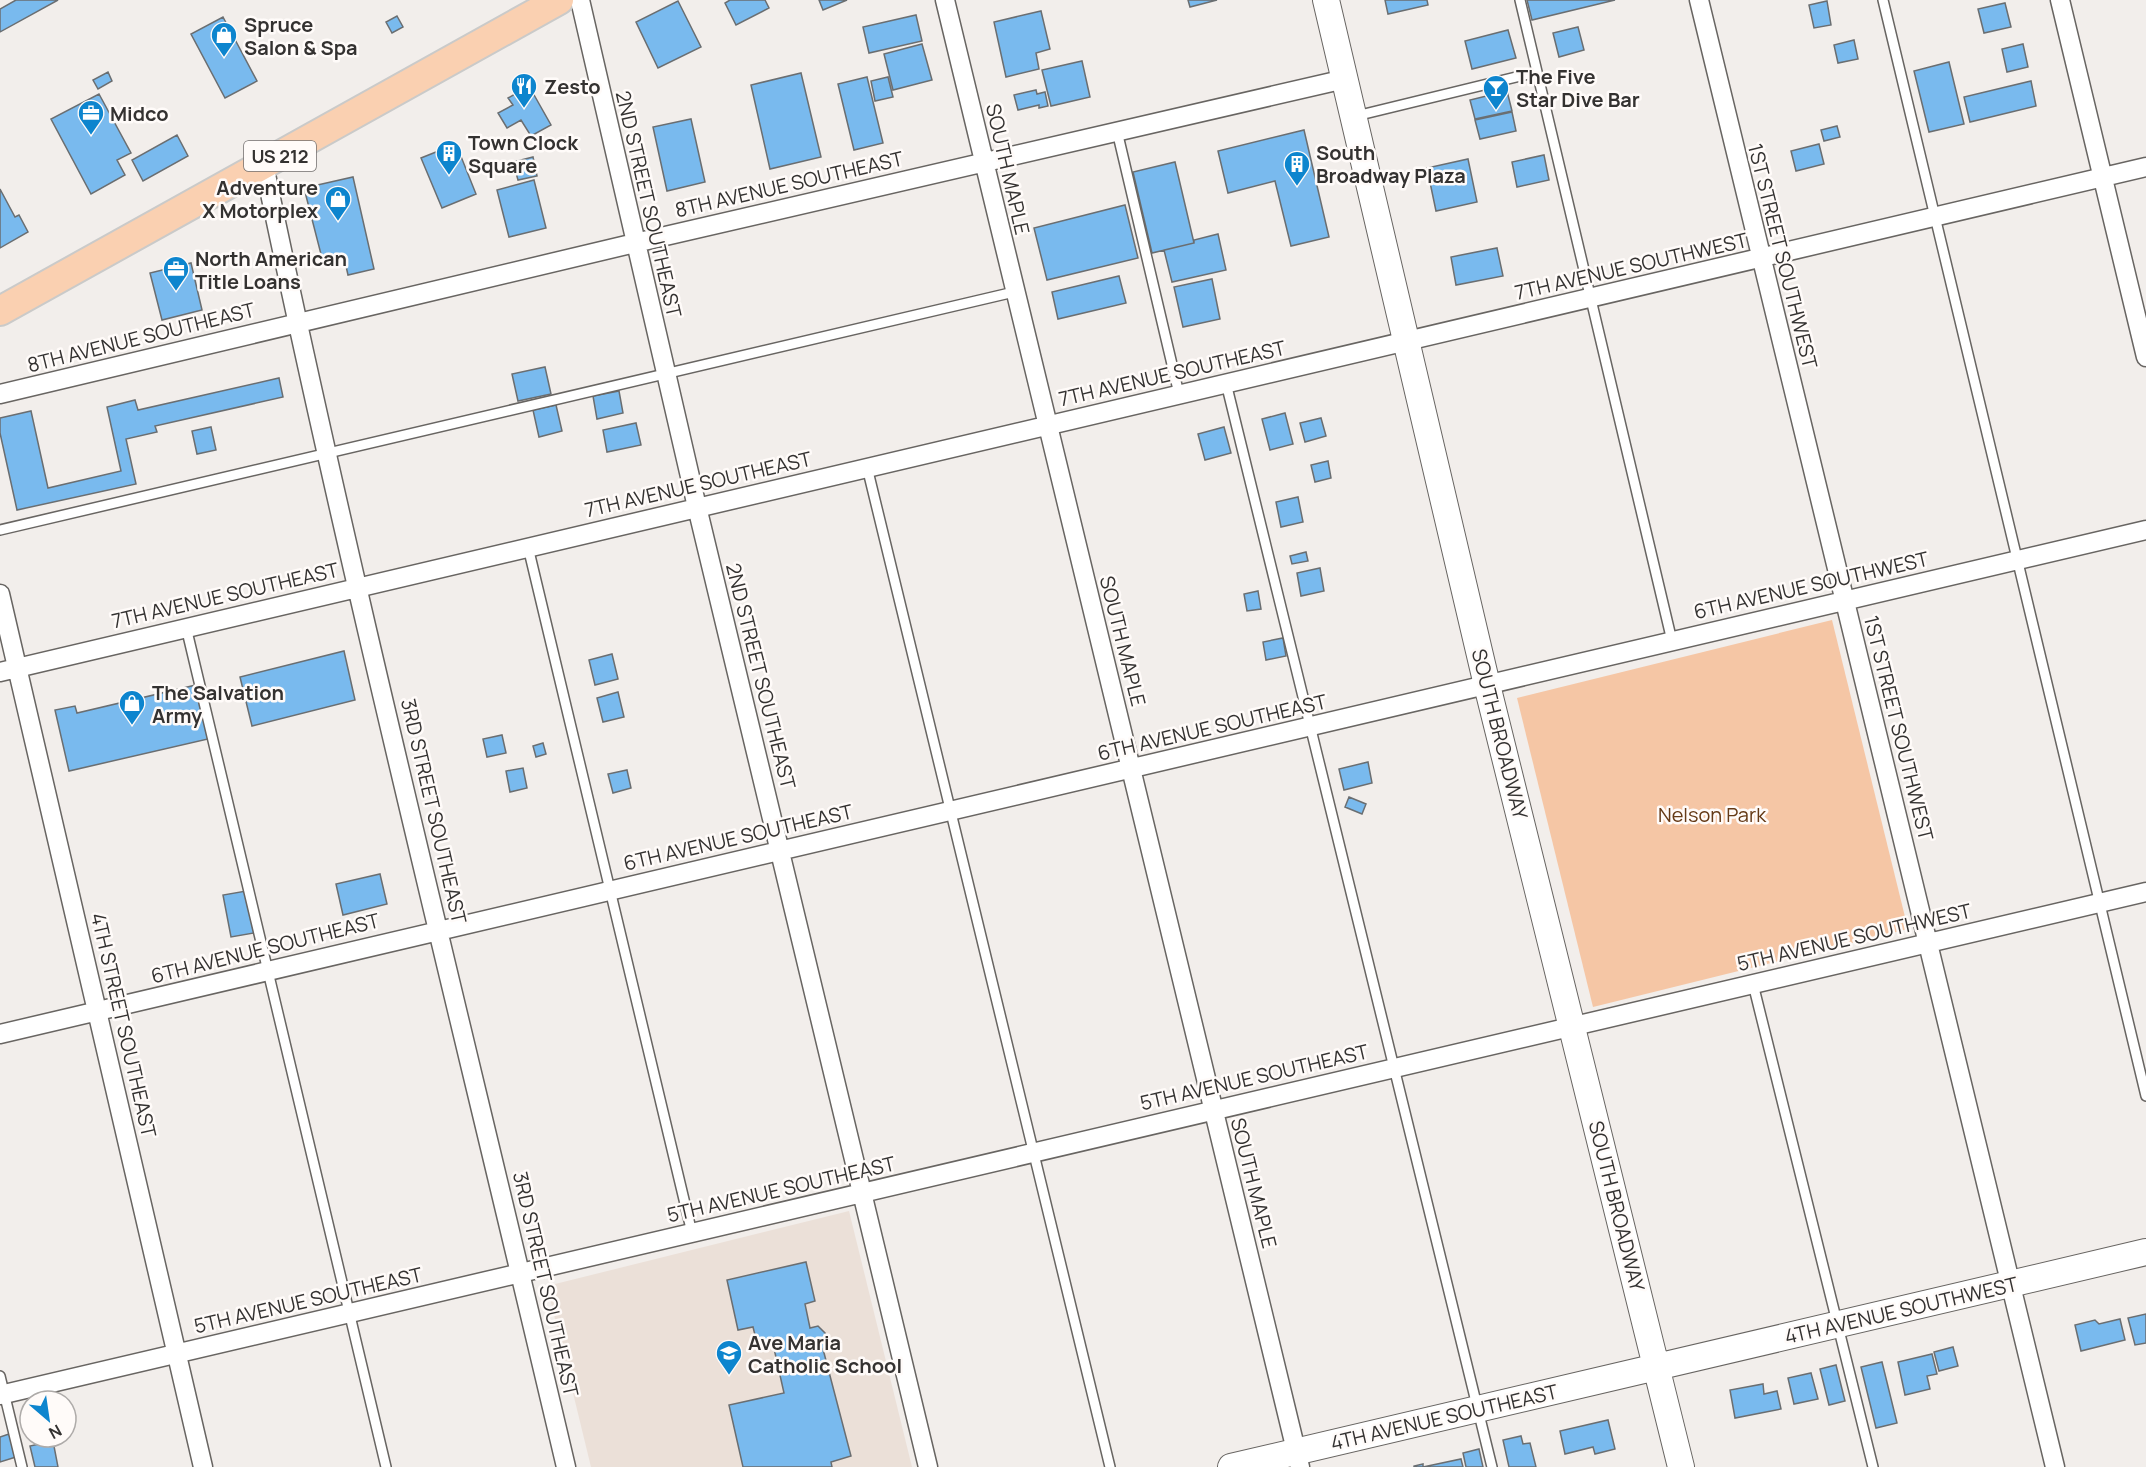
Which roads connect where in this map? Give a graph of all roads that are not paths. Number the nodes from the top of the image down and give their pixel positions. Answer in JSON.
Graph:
{"nodes":[{"id":1,"x":559,"y":0,"type":"edge"},
{"id":2,"x":580,"y":0,"type":"edge"},
{"id":3,"x":945,"y":0,"type":"edge"},
{"id":4,"x":1326,"y":0,"type":"edge"},
{"id":5,"x":1520,"y":0,"type":"edge"},
{"id":6,"x":1699,"y":0,"type":"edge"},
{"id":7,"x":1882,"y":0,"type":"edge"},
{"id":8,"x":2060,"y":0,"type":"edge"},
{"id":9,"x":1537,"y":72,"type":"junction"},
{"id":10,"x":1345,"y":80,"type":"junction"},
{"id":11,"x":1353,"y":117,"type":"junction"},
{"id":12,"x":1116,"y":131,"type":"junction"},
{"id":13,"x":983,"y":161,"type":"junction"},
{"id":14,"x":264,"y":165,"type":"junction"},
{"id":15,"x":2146,"y":167,"type":"edge"},
{"id":16,"x":2102,"y":178,"type":"junction"},
{"id":17,"x":1935,"y":217,"type":"junction"},
{"id":18,"x":635,"y":243,"type":"junction"},
{"id":19,"x":1760,"y":258,"type":"junction"},
{"id":20,"x":1014,"y":292,"type":"junction"},
{"id":21,"x":1592,"y":298,"type":"junction"},
{"id":22,"x":0,"y":310,"type":"edge"},
{"id":23,"x":297,"y":322,"type":"junction"},
{"id":24,"x":1407,"y":341,"type":"junction"},
{"id":25,"x":2145,"y":351,"type":"edge"},
{"id":26,"x":666,"y":374,"type":"junction"},
{"id":27,"x":1226,"y":384,"type":"junction"},
{"id":28,"x":0,"y":394,"type":"edge"},
{"id":29,"x":1179,"y":394,"type":"junction"},
{"id":30,"x":1046,"y":425,"type":"junction"},
{"id":31,"x":327,"y":454,"type":"junction"},
{"id":32,"x":867,"y":467,"type":"junction"},
{"id":33,"x":697,"y":507,"type":"junction"},
{"id":34,"x":0,"y":530,"type":"edge"},
{"id":35,"x":2146,"y":530,"type":"edge"},
{"id":36,"x":528,"y":547,"type":"junction"},
{"id":37,"x":2018,"y":560,"type":"junction"},
{"id":38,"x":357,"y":587,"type":"junction"},
{"id":39,"x":0,"y":594,"type":"edge"},
{"id":40,"x":1844,"y":600,"type":"junction"},
{"id":41,"x":186,"y":627,"type":"junction"},
{"id":42,"x":1672,"y":641,"type":"junction"},
{"id":43,"x":9,"y":670,"type":"edge"},
{"id":44,"x":1487,"y":685,"type":"junction"},
{"id":45,"x":1309,"y":727,"type":"junction"},
{"id":46,"x":1131,"y":769,"type":"junction"},
{"id":47,"x":952,"y":810,"type":"junction"},
{"id":48,"x":780,"y":850,"type":"junction"},
{"id":49,"x":610,"y":890,"type":"junction"},
{"id":50,"x":2146,"y":892,"type":"edge"},
{"id":51,"x":2100,"y":903,"type":"junction"},
{"id":52,"x":439,"y":930,"type":"junction"},
{"id":53,"x":1928,"y":943,"type":"junction"},
{"id":54,"x":268,"y":970,"type":"junction"},
{"id":55,"x":1753,"y":984,"type":"junction"},
{"id":56,"x":98,"y":1012,"type":"junction"},
{"id":57,"x":1573,"y":1027,"type":"junction"},
{"id":58,"x":0,"y":1034,"type":"edge"},
{"id":59,"x":1393,"y":1068,"type":"junction"},
{"id":60,"x":2146,"y":1096,"type":"edge"},
{"id":61,"x":1212,"y":1109,"type":"junction"},
{"id":62,"x":1033,"y":1152,"type":"junction"},
{"id":63,"x":861,"y":1194,"type":"junction"},
{"id":64,"x":692,"y":1233,"type":"junction"},
{"id":65,"x":2146,"y":1252,"type":"edge"},
{"id":66,"x":520,"y":1273,"type":"junction"},
{"id":67,"x":2011,"y":1284,"type":"junction"},
{"id":68,"x":349,"y":1313,"type":"junction"},
{"id":69,"x":1838,"y":1325,"type":"junction"},
{"id":70,"x":176,"y":1354,"type":"junction"},
{"id":71,"x":1657,"y":1367,"type":"junction"},
{"id":72,"x":1,"y":1388,"type":"edge"},
{"id":73,"x":1478,"y":1409,"type":"junction"},
{"id":74,"x":1299,"y":1459,"type":"edge"},
{"id":75,"x":22,"y":1467,"type":"edge"},
{"id":76,"x":203,"y":1467,"type":"edge"},
{"id":77,"x":386,"y":1467,"type":"edge"},
{"id":78,"x":566,"y":1467,"type":"edge"},
{"id":79,"x":928,"y":1467,"type":"edge"},
{"id":80,"x":1110,"y":1467,"type":"edge"},
{"id":81,"x":1231,"y":1467,"type":"edge"},
{"id":82,"x":1492,"y":1467,"type":"edge"},
{"id":83,"x":1681,"y":1467,"type":"edge"},
{"id":84,"x":1873,"y":1467,"type":"edge"},
{"id":85,"x":2055,"y":1467,"type":"edge"}],
"edges":[{"from":1,"to":14,"type":"main road","number":"US 212"},
{"from":2,"to":18,"type":"street","name":"2ND STREET SOUTHEAST"},
{"from":3,"to":13,"type":"street","name":"SOUTH MAPLE"},
{"from":4,"to":10,"type":"street","name":"SOUTH BROADWAY"},
{"from":5,"to":9,"type":"lane"},
{"from":6,"to":19,"type":"street","name":"1ST STREET SOUTHWEST"},
{"from":7,"to":17,"type":"lane"},
{"from":8,"to":16,"type":"street"},
{"from":9,"to":11,"type":"lane"},
{"from":9,"to":21,"type":"lane"},
{"from":10,"to":11,"type":"street","name":"SOUTH BROADWAY"},
{"from":10,"to":12,"type":"street","name":"8TH AVENUE SOUTHEAST"},
{"from":11,"to":24,"type":"street","name":"SOUTH BROADWAY"},
{"from":12,"to":13,"type":"street","name":"8TH AVENUE SOUTHEAST"},
{"from":12,"to":29,"type":"lane"},
{"from":13,"to":18,"type":"street","name":"8TH AVENUE SOUTHEAST"},
{"from":13,"to":20,"type":"street","name":"SOUTH MAPLE"},
{"from":14,"to":22,"type":"main road","number":"US 212"},
{"from":14,"to":23,"type":"street","name":"3RD STREET SOUTHEAST"},
{"from":15,"to":16,"type":"street","name":"7TH AVENUE SOUTHWEST"},
{"from":16,"to":17,"type":"street","name":"7TH AVENUE SOUTHWEST"},
{"from":16,"to":25,"type":"street"},
{"from":17,"to":19,"type":"street","name":"7TH AVENUE SOUTHWEST"},
{"from":17,"to":37,"type":"lane"},
{"from":18,"to":23,"type":"street","name":"8TH AVENUE SOUTHEAST"},
{"from":18,"to":26,"type":"street","name":"2ND STREET SOUTHEAST"},
{"from":19,"to":21,"type":"street","name":"7TH AVENUE SOUTHWEST"},
{"from":19,"to":40,"type":"street","name":"1ST STREET SOUTHWEST"},
{"from":20,"to":26,"type":"lane"},
{"from":20,"to":30,"type":"street","name":"SOUTH MAPLE"},
{"from":21,"to":24,"type":"street","name":"7TH AVENUE SOUTHWEST"},
{"from":21,"to":42,"type":"lane"},
{"from":23,"to":28,"type":"street","name":"8TH AVENUE SOUTHEAST"},
{"from":23,"to":31,"type":"street","name":"3RD STREET SOUTHEAST"},
{"from":24,"to":27,"type":"street","name":"7TH AVENUE SOUTHEAST"},
{"from":24,"to":44,"type":"street","name":"SOUTH BROADWAY"},
{"from":26,"to":31,"type":"lane"},
{"from":26,"to":33,"type":"street","name":"2ND STREET SOUTHEAST"},
{"from":27,"to":29,"type":"street","name":"7TH AVENUE SOUTHEAST"},
{"from":27,"to":45,"type":"lane"},
{"from":29,"to":30,"type":"street","name":"7TH AVENUE SOUTHEAST"},
{"from":30,"to":32,"type":"street","name":"7TH AVENUE SOUTHEAST"},
{"from":30,"to":46,"type":"street","name":"SOUTH MAPLE"},
{"from":31,"to":34,"type":"lane"},
{"from":31,"to":38,"type":"street","name":"3RD STREET SOUTHEAST"},
{"from":32,"to":33,"type":"street","name":"7TH AVENUE SOUTHEAST"},
{"from":32,"to":47,"type":"lane"},
{"from":33,"to":36,"type":"street","name":"7TH AVENUE SOUTHEAST"},
{"from":33,"to":48,"type":"street","name":"2ND STREET SOUTHEAST"},
{"from":35,"to":37,"type":"street","name":"6TH AVENUE SOUTHWEST"},
{"from":36,"to":38,"type":"street","name":"7TH AVENUE SOUTHEAST"},
{"from":36,"to":49,"type":"lane"},
{"from":37,"to":40,"type":"street","name":"6TH AVENUE SOUTHWEST"},
{"from":37,"to":51,"type":"lane"},
{"from":38,"to":41,"type":"street","name":"7TH AVENUE SOUTHEAST"},
{"from":38,"to":52,"type":"street","name":"3RD STREET SOUTHEAST"},
{"from":39,"to":43,"type":"street","name":"4TH STREET SOUTHEAST"},
{"from":40,"to":42,"type":"street","name":"6TH AVENUE SOUTHWEST"},
{"from":40,"to":53,"type":"street","name":"1ST STREET SOUTHWEST"},
{"from":41,"to":43,"type":"street","name":"7TH AVENUE SOUTHEAST"},
{"from":41,"to":54,"type":"lane"},
{"from":42,"to":44,"type":"street","name":"6TH AVENUE SOUTHWEST"},
{"from":43,"to":56,"type":"street","name":"4TH STREET SOUTHEAST"},
{"from":44,"to":45,"type":"street","name":"6TH AVENUE SOUTHEAST"},
{"from":44,"to":57,"type":"street","name":"SOUTH BROADWAY"},
{"from":45,"to":46,"type":"street","name":"6TH AVENUE SOUTHEAST"},
{"from":45,"to":59,"type":"lane"},
{"from":46,"to":47,"type":"street","name":"6TH AVENUE SOUTHEAST"},
{"from":46,"to":61,"type":"street","name":"SOUTH MAPLE"},
{"from":47,"to":48,"type":"street","name":"6TH AVENUE SOUTHEAST"},
{"from":47,"to":62,"type":"lane"},
{"from":48,"to":49,"type":"street","name":"6TH AVENUE SOUTHEAST"},
{"from":48,"to":63,"type":"street","name":"2ND STREET SOUTHEAST"},
{"from":49,"to":52,"type":"street","name":"6TH AVENUE SOUTHEAST"},
{"from":49,"to":64,"type":"lane"},
{"from":50,"to":51,"type":"street","name":"5TH AVENUE SOUTHWEST"},
{"from":51,"to":53,"type":"street","name":"5TH AVENUE SOUTHWEST"},
{"from":51,"to":60,"type":"lane"},
{"from":52,"to":54,"type":"street","name":"6TH AVENUE SOUTHEAST"},
{"from":52,"to":66,"type":"street","name":"3RD STREET SOUTHEAST"},
{"from":53,"to":55,"type":"street","name":"5TH AVENUE SOUTHWEST"},
{"from":53,"to":67,"type":"street","name":"1ST STREET SOUTHWEST"},
{"from":54,"to":56,"type":"street","name":"6TH AVENUE SOUTHEAST"},
{"from":54,"to":68,"type":"lane"},
{"from":55,"to":57,"type":"street","name":"5TH AVENUE SOUTHWEST"},
{"from":55,"to":69,"type":"lane"},
{"from":56,"to":58,"type":"street","name":"6TH AVENUE SOUTHEAST"},
{"from":56,"to":70,"type":"street","name":"4TH STREET SOUTHEAST"},
{"from":57,"to":59,"type":"street","name":"5TH AVENUE SOUTHEAST"},
{"from":57,"to":71,"type":"street","name":"SOUTH BROADWAY"},
{"from":59,"to":61,"type":"street","name":"5TH AVENUE SOUTHEAST"},
{"from":59,"to":73,"type":"lane"},
{"from":61,"to":62,"type":"street","name":"5TH AVENUE SOUTHEAST"},
{"from":61,"to":74,"type":"street","name":"SOUTH MAPLE"},
{"from":62,"to":63,"type":"street","name":"5TH AVENUE SOUTHEAST"},
{"from":62,"to":80,"type":"lane"},
{"from":63,"to":64,"type":"street","name":"5TH AVENUE SOUTHEAST"},
{"from":63,"to":79,"type":"street","name":"2ND STREET SOUTHEAST"},
{"from":64,"to":66,"type":"street","name":"5TH AVENUE SOUTHEAST"},
{"from":65,"to":67,"type":"street","name":"4TH AVENUE SOUTHWEST"},
{"from":66,"to":68,"type":"street","name":"5TH AVENUE SOUTHEAST"},
{"from":66,"to":78,"type":"street","name":"3RD STREET SOUTHEAST"},
{"from":67,"to":69,"type":"street","name":"4TH AVENUE SOUTHWEST"},
{"from":67,"to":85,"type":"street","name":"1ST STREET SOUTHWEST"},
{"from":68,"to":70,"type":"street","name":"5TH AVENUE SOUTHEAST"},
{"from":68,"to":77,"type":"lane"},
{"from":69,"to":71,"type":"street","name":"4TH AVENUE SOUTHWEST"},
{"from":69,"to":84,"type":"lane"},
{"from":70,"to":72,"type":"street","name":"5TH AVENUE SOUTHEAST"},
{"from":70,"to":76,"type":"street","name":"4TH STREET SOUTHEAST"},
{"from":71,"to":73,"type":"street","name":"4TH AVENUE SOUTHEAST"},
{"from":71,"to":83,"type":"street","name":"SOUTH BROADWAY"},
{"from":72,"to":75,"type":"lane"},
{"from":73,"to":74,"type":"street","name":"4TH AVENUE SOUTHEAST"},
{"from":73,"to":82,"type":"lane"},
{"from":74,"to":81,"type":"street","name":"4TH AVENUE SOUTHEAST"}]}
